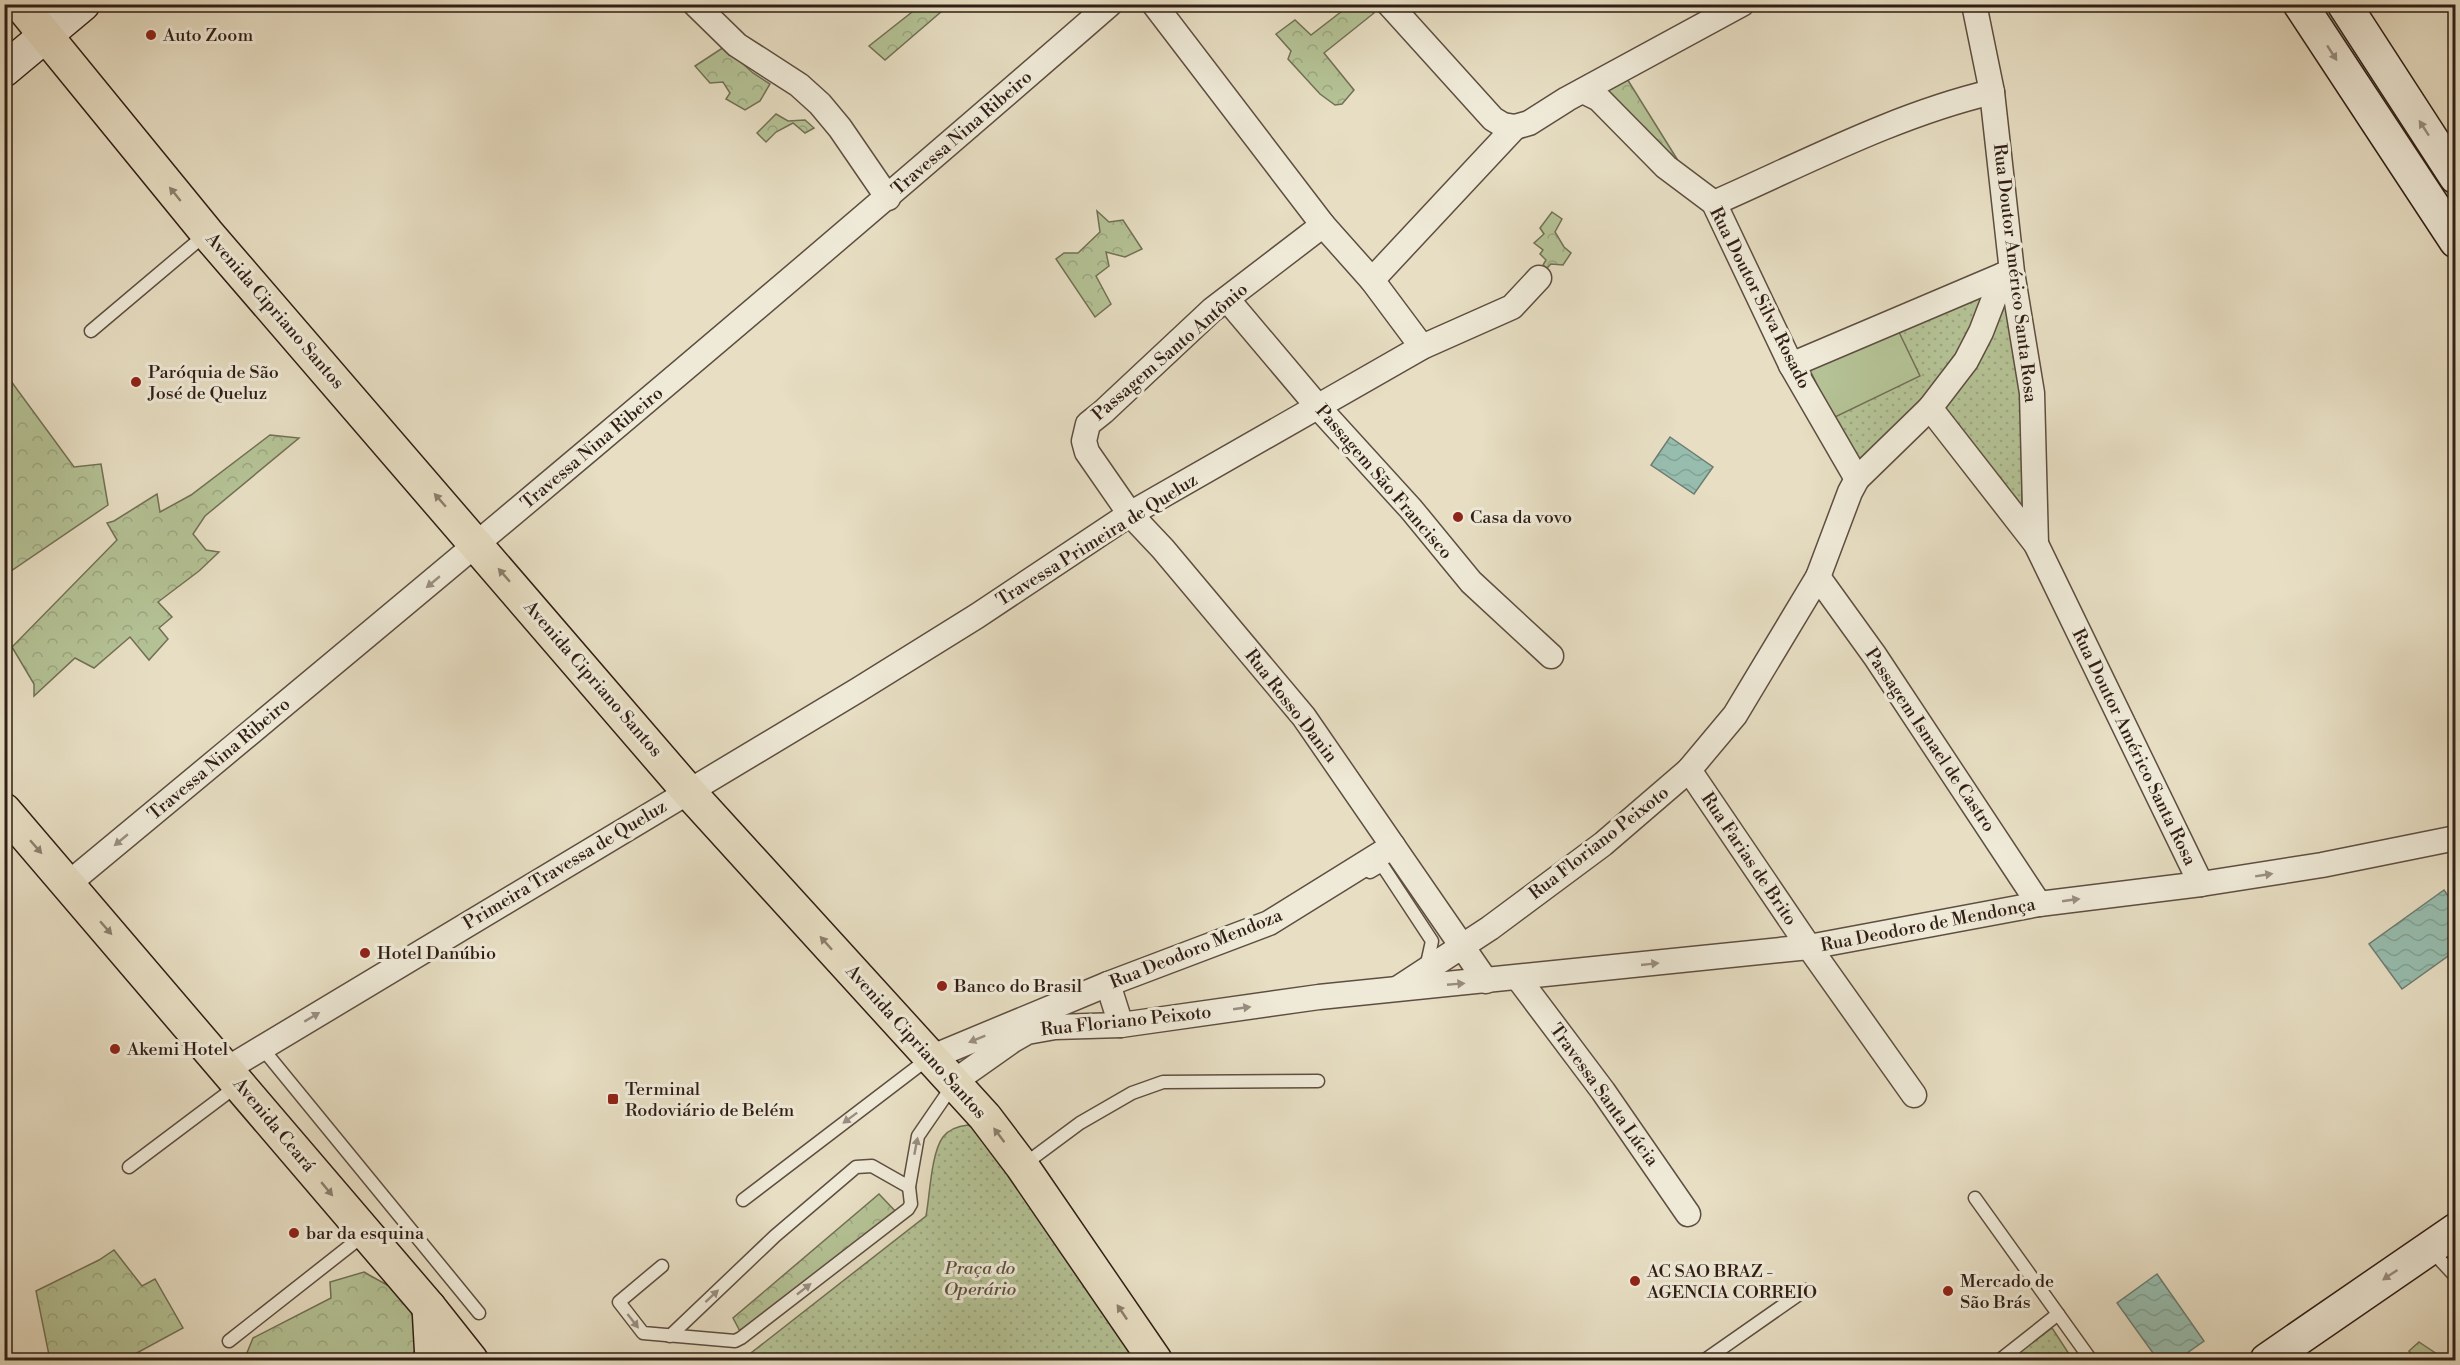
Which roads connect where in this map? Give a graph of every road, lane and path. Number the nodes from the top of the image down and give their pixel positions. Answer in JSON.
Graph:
{"nodes":[{"id":1,"x":20,"y":4,"type":"edge"},
{"id":2,"x":83,"y":4,"type":"edge"},
{"id":3,"x":695,"y":4,"type":"edge"},
{"id":4,"x":1110,"y":4,"type":"edge"},
{"id":5,"x":1154,"y":4,"type":"edge"},
{"id":6,"x":1389,"y":4,"type":"edge"},
{"id":7,"x":1743,"y":4,"type":"edge"},
{"id":8,"x":1974,"y":4,"type":"edge"},
{"id":9,"x":2300,"y":4,"type":"edge"},
{"id":10,"x":2344,"y":4,"type":"edge"},
{"id":11,"x":45,"y":35,"type":"junction"},
{"id":12,"x":4,"y":70,"type":"edge"},
{"id":13,"x":1583,"y":91,"type":"junction"},
{"id":14,"x":1992,"y":92,"type":"junction"},
{"id":15,"x":1515,"y":127,"type":"junction"},
{"id":16,"x":2456,"y":177,"type":"edge"},
{"id":17,"x":888,"y":198,"type":"junction"},
{"id":18,"x":1714,"y":203,"type":"junction"},
{"id":19,"x":1323,"y":225,"type":"junction"},
{"id":20,"x":207,"y":233,"type":"junction"},
{"id":21,"x":2456,"y":241,"type":"edge"},
{"id":22,"x":2007,"y":273,"type":"junction"},
{"id":23,"x":1539,"y":278,"type":"dead end"},
{"id":24,"x":1372,"y":280,"type":"junction"},
{"id":25,"x":1227,"y":299,"type":"junction"},
{"id":26,"x":90,"y":331,"type":"dead end"},
{"id":27,"x":1422,"y":347,"type":"junction"},
{"id":28,"x":1791,"y":365,"type":"junction"},
{"id":29,"x":1319,"y":408,"type":"junction"},
{"id":30,"x":1930,"y":408,"type":"junction"},
{"id":31,"x":1084,"y":441,"type":"joint"},
{"id":32,"x":1857,"y":479,"type":"junction"},
{"id":33,"x":1130,"y":514,"type":"junction"},
{"id":34,"x":478,"y":544,"type":"junction"},
{"id":35,"x":2036,"y":544,"type":"junction"},
{"id":36,"x":1818,"y":577,"type":"junction"},
{"id":37,"x":1551,"y":656,"type":"dead end"},
{"id":38,"x":1689,"y":770,"type":"junction"},
{"id":39,"x":688,"y":791,"type":"junction"},
{"id":40,"x":4,"y":810,"type":"edge"},
{"id":41,"x":2456,"y":838,"type":"edge"},
{"id":42,"x":1393,"y":846,"type":"junction"},
{"id":43,"x":68,"y":884,"type":"junction"},
{"id":44,"x":2202,"y":884,"type":"junction"},
{"id":45,"x":2039,"y":904,"type":"junction"},
{"id":46,"x":1279,"y":927,"type":"dead end"},
{"id":47,"x":1463,"y":946,"type":"junction"},
{"id":48,"x":1809,"y":948,"type":"junction"},
{"id":49,"x":1426,"y":969,"type":"junction"},
{"id":50,"x":1518,"y":978,"type":"junction"},
{"id":51,"x":1486,"y":981,"type":"junction"},
{"id":52,"x":1108,"y":984,"type":"junction"},
{"id":53,"x":1398,"y":989,"type":"junction"},
{"id":54,"x":1023,"y":1021,"type":"joint"},
{"id":55,"x":1121,"y":1025,"type":"junction"},
{"id":56,"x":262,"y":1048,"type":"junction"},
{"id":57,"x":930,"y":1058,"type":"junction"},
{"id":58,"x":233,"y":1077,"type":"junction"},
{"id":59,"x":955,"y":1081,"type":"junction"},
{"id":60,"x":1318,"y":1081,"type":"dead end"},
{"id":61,"x":1914,"y":1095,"type":"dead end"},
{"id":62,"x":1022,"y":1166,"type":"junction"},
{"id":63,"x":129,"y":1167,"type":"dead end"},
{"id":64,"x":909,"y":1187,"type":"junction"},
{"id":65,"x":1975,"y":1198,"type":"dead end"},
{"id":66,"x":743,"y":1200,"type":"dead end"},
{"id":67,"x":1688,"y":1214,"type":"dead end"},
{"id":68,"x":365,"y":1234,"type":"junction"},
{"id":69,"x":2442,"y":1240,"type":"edge"},
{"id":70,"x":662,"y":1266,"type":"dead end"},
{"id":71,"x":2456,"y":1277,"type":"edge"},
{"id":72,"x":1805,"y":1290,"type":"dead end"},
{"id":73,"x":429,"y":1307,"type":"junction"},
{"id":74,"x":479,"y":1313,"type":"dead end"},
{"id":75,"x":2058,"y":1314,"type":"junction"},
{"id":76,"x":670,"y":1336,"type":"junction"},
{"id":77,"x":229,"y":1341,"type":"dead end"},
{"id":78,"x":432,"y":1360,"type":"edge"},
{"id":79,"x":471,"y":1360,"type":"edge"},
{"id":80,"x":1155,"y":1360,"type":"edge"},
{"id":81,"x":1705,"y":1360,"type":"edge"},
{"id":82,"x":2000,"y":1360,"type":"edge"},
{"id":83,"x":2091,"y":1360,"type":"edge"},
{"id":84,"x":2267,"y":1360,"type":"edge"}],
"edges":[{"from":1,"to":11,"type":"main road","name":"Avenida Cipriano Santos"},
{"from":2,"to":11,"type":"street"},
{"from":3,"to":17,"type":"street"},
{"from":4,"to":17,"type":"street","name":"Travessa Nina Ribeiro"},
{"from":5,"to":19,"type":"street"},
{"from":6,"to":15,"type":"street"},
{"from":7,"to":13,"type":"street"},
{"from":8,"to":14,"type":"street","name":"Rua Doutor Américo Santa Rosa"},
{"from":9,"to":21,"type":"street","one_way":true},
{"from":16,"to":10,"type":"street","one_way":true},
{"from":11,"to":12,"type":"street"},
{"from":20,"to":11,"type":"main road","name":"Avenida Cipriano Santos","one_way":true},
{"from":13,"to":15,"type":"street"},
{"from":13,"to":18,"type":"street","name":"Rua Doutor Silva Rosado"},
{"from":14,"to":18,"type":"street"},
{"from":14,"to":22,"type":"street","name":"Rua Doutor Américo Santa Rosa"},
{"from":15,"to":24,"type":"street"},
{"from":17,"to":34,"type":"street","name":"Travessa Nina Ribeiro"},
{"from":18,"to":28,"type":"street","name":"Rua Doutor Silva Rosado"},
{"from":19,"to":24,"type":"street"},
{"from":19,"to":25,"type":"street","name":"Passagem Santo Antônio"},
{"from":20,"to":26,"type":"lane"},
{"from":34,"to":20,"type":"main road","name":"Avenida Cipriano Santos","one_way":true},
{"from":22,"to":28,"type":"street"},
{"from":22,"to":30,"type":"street","name":"Rua Floriano Peixoto"},
{"from":22,"to":35,"type":"street","name":"Rua Doutor Américo Santa Rosa"},
{"from":23,"to":27,"type":"street","name":"Travessa Primeira de Queluz"},
{"from":24,"to":27,"type":"street"},
{"from":25,"to":29,"type":"street","name":"Passagem São Francisco"},
{"from":25,"to":31,"type":"street","name":"Passagem Santo Antônio"},
{"from":27,"to":29,"type":"street","name":"Travessa Primeira de Queluz"},
{"from":28,"to":32,"type":"street","name":"Rua Doutor Silva Rosado"},
{"from":29,"to":33,"type":"street","name":"Travessa Primeira de Queluz"},
{"from":29,"to":37,"type":"street","name":"Passagem São Francisco"},
{"from":30,"to":32,"type":"street","name":"Rua Floriano Peixoto"},
{"from":30,"to":35,"type":"street","name":"Rua Doutor Américo Santa Rosa"},
{"from":31,"to":33,"type":"street","name":"Rua Rosso Danin"},
{"from":32,"to":36,"type":"street","name":"Rua Floriano Peixoto"},
{"from":33,"to":39,"type":"street","name":"Travessa Primeira de Queluz"},
{"from":33,"to":42,"type":"street","name":"Rua Rosso Danin"},
{"from":39,"to":34,"type":"main road","name":"Avenida Cipriano Santos","one_way":true},
{"from":34,"to":43,"type":"street","name":"Travessa Nina Ribeiro","one_way":true},
{"from":35,"to":44,"type":"street","name":"Rua Doutor Américo Santa Rosa"},
{"from":36,"to":38,"type":"street","name":"Rua Floriano Peixoto"},
{"from":36,"to":45,"type":"street","name":"Passagem Ismael de Castro"},
{"from":38,"to":47,"type":"street","name":"Rua Floriano Peixoto"},
{"from":38,"to":48,"type":"street","name":"Rua Farias de Brito"},
{"from":56,"to":39,"type":"street","name":"Primeira Travessa de Queluz","one_way":true},
{"from":57,"to":39,"type":"main road","name":"Avenida Cipriano Santos","one_way":true},
{"from":40,"to":43,"type":"main road","name":"Avenida Ceará","one_way":true},
{"from":44,"to":41,"type":"street","name":"Rua Deodoro de Mendonça","one_way":true},
{"from":42,"to":47,"type":"street","name":"Rua Rosso Danin"},
{"from":42,"to":52,"type":"street","name":"Rua Deodoro Mendoza"},
{"from":43,"to":58,"type":"main road","name":"Avenida Ceará","one_way":true},
{"from":45,"to":44,"type":"street","name":"Rua Deodoro de Mendonça","one_way":true},
{"from":45,"to":48,"type":"street","name":"Rua Deodoro de Mendonça"},
{"from":46,"to":49,"type":"lane"},
{"from":47,"to":49,"type":"street","name":"Rua Floriano Peixoto"},
{"from":47,"to":51,"type":"street","name":"Rua Rosso Danin"},
{"from":50,"to":48,"type":"street","name":"Rua Deodoro de Mendonça","one_way":true},
{"from":48,"to":61,"type":"street","name":"Rua Farias de Brito"},
{"from":49,"to":53,"type":"street","name":"Rua Floriano Peixoto"},
{"from":50,"to":51,"type":"street","name":"Rua Deodoro de Mendonça"},
{"from":50,"to":67,"type":"street","name":"Travessa Santa Lúcia"},
{"from":53,"to":51,"type":"street","name":"Rua Deodoro de Mendonça","one_way":true},
{"from":52,"to":54,"type":"street","name":"Rua Deodoro Mendoza"},
{"from":52,"to":55,"type":"street"},
{"from":55,"to":53,"type":"street","name":"Rua Floriano Peixoto","one_way":true},
{"from":54,"to":57,"type":"street","name":"Rua Floriano Peixoto","one_way":true},
{"from":55,"to":59,"type":"street","name":"Rua Floriano Peixoto"},
{"from":56,"to":58,"type":"street","name":"Primeira Travessa de Queluz"},
{"from":56,"to":74,"type":"lane"},
{"from":57,"to":59,"type":"main road","name":"Avenida Cipriano Santos"},
{"from":57,"to":66,"type":"lane","one_way":true},
{"from":58,"to":63,"type":"lane"},
{"from":58,"to":68,"type":"main road","name":"Avenida Ceará","one_way":true},
{"from":62,"to":59,"type":"main road","name":"Avenida Cipriano Santos","one_way":true},
{"from":64,"to":59,"type":"lane","one_way":true},
{"from":60,"to":62,"type":"lane"},
{"from":80,"to":62,"type":"main road","name":"Avenida Cipriano Santos","one_way":true},
{"from":76,"to":64,"type":"lane","one_way":true},
{"from":76,"to":64,"type":"lane","one_way":true},
{"from":65,"to":75,"type":"lane"},
{"from":68,"to":73,"type":"main road","name":"Avenida Ceará"},
{"from":68,"to":77,"type":"lane"},
{"from":69,"to":71,"type":"lane"},
{"from":69,"to":84,"type":"street","one_way":true},
{"from":70,"to":76,"type":"lane","one_way":true},
{"from":72,"to":81,"type":"lane"},
{"from":73,"to":78,"type":"main road"},
{"from":73,"to":79,"type":"main road","name":"Avenida Ceará"},
{"from":75,"to":82,"type":"lane"},
{"from":75,"to":83,"type":"lane"}]}
